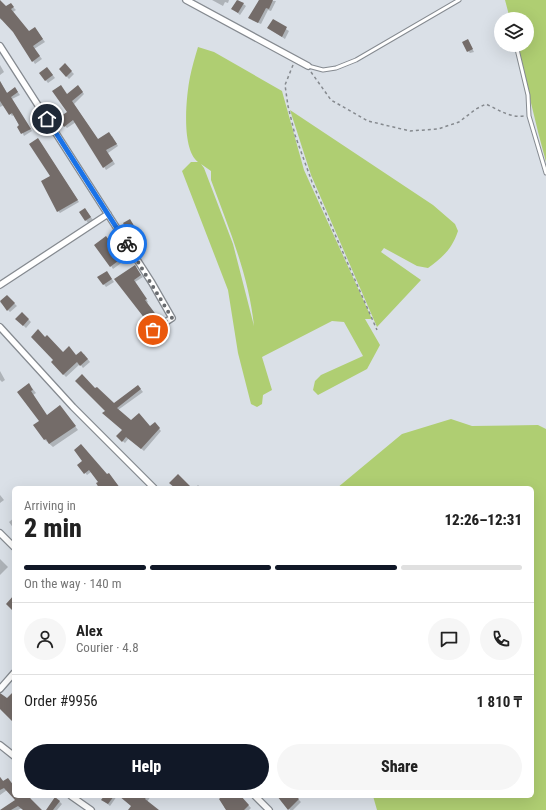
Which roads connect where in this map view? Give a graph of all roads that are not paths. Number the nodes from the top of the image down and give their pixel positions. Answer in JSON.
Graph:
{"nodes":[{"id":1,"x":186,"y":0,"type":"edge"},
{"id":2,"x":459,"y":0,"type":"edge"},
{"id":3,"x":0,"y":46,"type":"edge"},
{"id":4,"x":518,"y":52,"type":"edge"},
{"id":5,"x":308,"y":66,"type":"joint"},
{"id":6,"x":546,"y":174,"type":"edge"},
{"id":7,"x":108,"y":214,"type":"junction"},
{"id":8,"x":0,"y":285,"type":"edge"},
{"id":9,"x":0,"y":327,"type":"edge"},
{"id":10,"x":153,"y":330,"type":"dead end"},
{"id":11,"x":152,"y":486,"type":"edge"},
{"id":12,"x":0,"y":533,"type":"edge"},
{"id":13,"x":12,"y":544,"type":"edge"},
{"id":14,"x":12,"y":675,"type":"edge"},
{"id":15,"x":0,"y":689,"type":"edge"},
{"id":16,"x":0,"y":745,"type":"edge"},
{"id":17,"x":12,"y":754,"type":"edge"},
{"id":18,"x":74,"y":798,"type":"edge"},
{"id":19,"x":257,"y":798,"type":"edge"},
{"id":20,"x":91,"y":810,"type":"edge"},
{"id":21,"x":269,"y":810,"type":"edge"}],
"edges":[{"from":1,"to":5,"type":"street"},
{"from":2,"to":5,"type":"lane"},
{"from":3,"to":7,"type":"street"},
{"from":4,"to":6,"type":"lane"},
{"from":7,"to":8,"type":"street"},
{"from":7,"to":10,"type":"street"},
{"from":9,"to":11,"type":"street"},
{"from":12,"to":13,"type":"street"},
{"from":14,"to":15,"type":"street"},
{"from":16,"to":17,"type":"street"},
{"from":18,"to":20,"type":"street"},
{"from":19,"to":21,"type":"street"}]}
